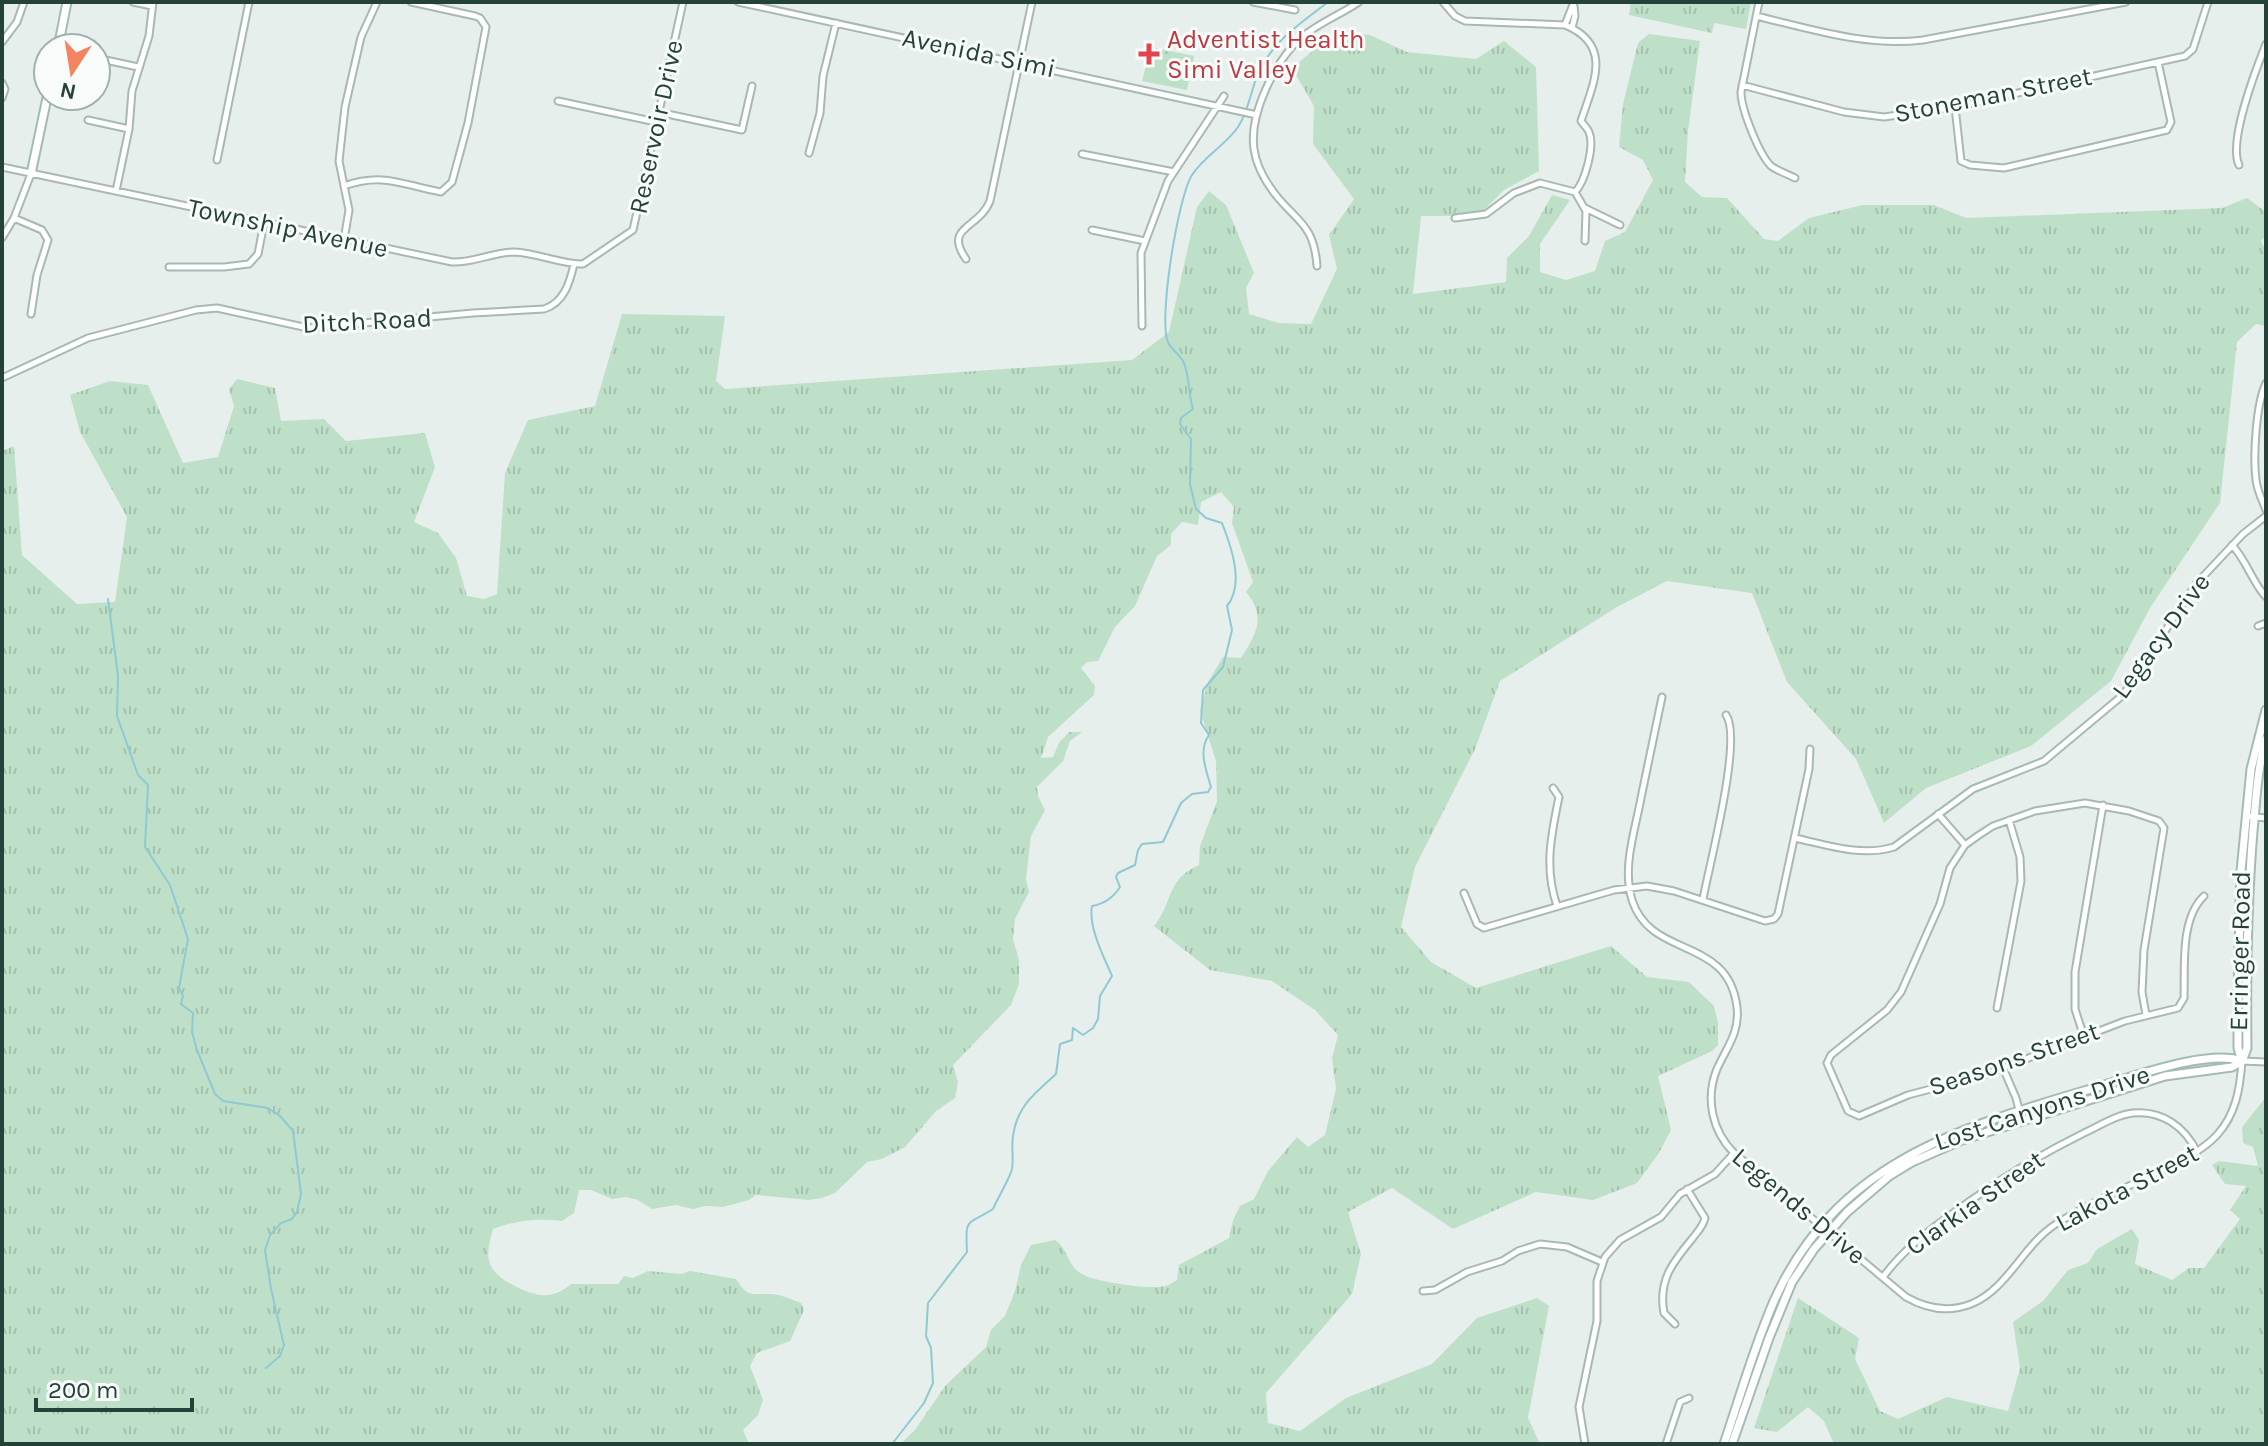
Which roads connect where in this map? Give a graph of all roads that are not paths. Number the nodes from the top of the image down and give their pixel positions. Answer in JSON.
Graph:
{"nodes":[{"id":1,"x":24,"y":2,"type":"edge"},
{"id":2,"x":67,"y":2,"type":"edge"},
{"id":3,"x":133,"y":2,"type":"edge"},
{"id":4,"x":249,"y":2,"type":"edge"},
{"id":5,"x":377,"y":2,"type":"edge"},
{"id":6,"x":411,"y":2,"type":"edge"},
{"id":7,"x":683,"y":2,"type":"edge"},
{"id":8,"x":738,"y":2,"type":"edge"},
{"id":9,"x":1032,"y":2,"type":"edge"},
{"id":10,"x":1253,"y":2,"type":"edge"},
{"id":11,"x":1359,"y":2,"type":"edge"},
{"id":12,"x":1443,"y":2,"type":"edge"},
{"id":13,"x":1759,"y":2,"type":"edge"},
{"id":14,"x":2126,"y":2,"type":"edge"},
{"id":15,"x":2208,"y":2,"type":"edge"},
{"id":16,"x":1574,"y":3,"type":"edge"},
{"id":17,"x":152,"y":4,"type":"edge"},
{"id":18,"x":1295,"y":10,"type":"dead end"},
{"id":19,"x":1756,"y":16,"type":"junction"},
{"id":20,"x":836,"y":23,"type":"junction"},
{"id":21,"x":1568,"y":27,"type":"junction"},
{"id":22,"x":61,"y":32,"type":"edge"},
{"id":23,"x":2,"y":42,"type":"edge"},
{"id":24,"x":2266,"y":44,"type":"edge"},
{"id":25,"x":112,"y":61,"type":"edge"},
{"id":26,"x":1019,"y":62,"type":"junction"},
{"id":27,"x":2158,"y":62,"type":"junction"},
{"id":28,"x":138,"y":67,"type":"junction"},
{"id":29,"x":2,"y":83,"type":"edge"},
{"id":30,"x":1742,"y":85,"type":"junction"},
{"id":31,"x":752,"y":86,"type":"dead end"},
{"id":32,"x":1224,"y":96,"type":"dead end"},
{"id":33,"x":2,"y":98,"type":"edge"},
{"id":34,"x":558,"y":101,"type":"dead end"},
{"id":35,"x":1221,"y":105,"type":"junction"},
{"id":36,"x":1955,"y":107,"type":"junction"},
{"id":37,"x":44,"y":112,"type":"edge"},
{"id":38,"x":658,"y":112,"type":"junction"},
{"id":39,"x":1256,"y":115,"type":"junction"},
{"id":40,"x":88,"y":120,"type":"dead end"},
{"id":41,"x":656,"y":122,"type":"junction"},
{"id":42,"x":129,"y":129,"type":"junction"},
{"id":43,"x":809,"y":153,"type":"dead end"},
{"id":44,"x":1082,"y":154,"type":"dead end"},
{"id":45,"x":217,"y":160,"type":"dead end"},
{"id":46,"x":2239,"y":165,"type":"dead end"},
{"id":47,"x":2,"y":167,"type":"edge"},
{"id":48,"x":1174,"y":172,"type":"junction"},
{"id":49,"x":31,"y":174,"type":"junction"},
{"id":50,"x":1795,"y":178,"type":"dead end"},
{"id":51,"x":344,"y":186,"type":"junction"},
{"id":52,"x":116,"y":191,"type":"junction"},
{"id":53,"x":1575,"y":192,"type":"junction"},
{"id":54,"x":1585,"y":208,"type":"junction"},
{"id":55,"x":14,"y":218,"type":"junction"},
{"id":56,"x":1455,"y":218,"type":"dead end"},
{"id":57,"x":264,"y":223,"type":"junction"},
{"id":58,"x":1620,"y":225,"type":"dead end"},
{"id":59,"x":1092,"y":230,"type":"dead end"},
{"id":60,"x":2,"y":238,"type":"edge"},
{"id":61,"x":344,"y":240,"type":"junction"},
{"id":62,"x":1145,"y":241,"type":"junction"},
{"id":63,"x":1585,"y":241,"type":"dead end"},
{"id":64,"x":966,"y":259,"type":"dead end"},
{"id":65,"x":574,"y":264,"type":"junction"},
{"id":66,"x":1317,"y":266,"type":"dead end"},
{"id":67,"x":169,"y":267,"type":"dead end"},
{"id":68,"x":31,"y":314,"type":"dead end"},
{"id":69,"x":1142,"y":326,"type":"dead end"},
{"id":70,"x":2,"y":378,"type":"edge"},
{"id":71,"x":2266,"y":383,"type":"edge"},
{"id":72,"x":2266,"y":469,"type":"edge"},
{"id":73,"x":2255,"y":470,"type":"junction"},
{"id":74,"x":2266,"y":513,"type":"edge"},
{"id":75,"x":2232,"y":545,"type":"junction"},
{"id":76,"x":2266,"y":597,"type":"edge"},
{"id":77,"x":2266,"y":623,"type":"edge"},
{"id":78,"x":2258,"y":626,"type":"dead end"},
{"id":79,"x":1662,"y":697,"type":"dead end"},
{"id":80,"x":2266,"y":710,"type":"edge"},
{"id":81,"x":1726,"y":715,"type":"dead end"},
{"id":82,"x":2266,"y":739,"type":"edge"},
{"id":83,"x":1810,"y":749,"type":"dead end"},
{"id":84,"x":1553,"y":788,"type":"dead end"},
{"id":85,"x":2103,"y":805,"type":"junction"},
{"id":86,"x":1938,"y":814,"type":"junction"},
{"id":87,"x":2250,"y":816,"type":"junction"},
{"id":88,"x":2266,"y":818,"type":"edge"},
{"id":89,"x":2009,"y":820,"type":"junction"},
{"id":90,"x":1795,"y":838,"type":"junction"},
{"id":91,"x":1965,"y":845,"type":"junction"},
{"id":92,"x":1629,"y":887,"type":"junction"},
{"id":93,"x":1464,"y":893,"type":"dead end"},
{"id":94,"x":2204,"y":896,"type":"dead end"},
{"id":95,"x":1703,"y":899,"type":"junction"},
{"id":96,"x":1557,"y":906,"type":"junction"},
{"id":97,"x":1997,"y":1008,"type":"dead end"},
{"id":98,"x":2146,"y":1015,"type":"junction"},
{"id":99,"x":2084,"y":1037,"type":"junction"},
{"id":100,"x":2242,"y":1061,"type":"junction"},
{"id":101,"x":2266,"y":1062,"type":"edge"},
{"id":102,"x":2003,"y":1068,"type":"junction"},
{"id":103,"x":2019,"y":1110,"type":"junction"},
{"id":104,"x":2022,"y":1121,"type":"junction"},
{"id":105,"x":2197,"y":1152,"type":"junction"},
{"id":106,"x":1734,"y":1153,"type":"junction"},
{"id":107,"x":1687,"y":1189,"type":"junction"},
{"id":108,"x":1821,"y":1224,"type":"junction"},
{"id":109,"x":1830,"y":1232,"type":"junction"},
{"id":110,"x":1602,"y":1262,"type":"junction"},
{"id":111,"x":1882,"y":1278,"type":"junction"},
{"id":112,"x":1423,"y":1291,"type":"dead end"},
{"id":113,"x":1936,"y":1309,"type":"joint"},
{"id":114,"x":1675,"y":1324,"type":"dead end"},
{"id":115,"x":1689,"y":1398,"type":"dead end"},
{"id":116,"x":1585,"y":1444,"type":"edge"},
{"id":117,"x":1666,"y":1444,"type":"edge"},
{"id":118,"x":1724,"y":1444,"type":"edge"},
{"id":119,"x":1732,"y":1444,"type":"edge"}],
"edges":[{"from":1,"to":23,"type":"street"},
{"from":2,"to":22,"type":"street"},
{"from":3,"to":17,"type":"street"},
{"from":4,"to":45,"type":"street"},
{"from":5,"to":51,"type":"street"},
{"from":6,"to":51,"type":"street"},
{"from":7,"to":38,"type":"street","name":"Reservoir Drive"},
{"from":8,"to":20,"type":"street","name":"Avenida Simi"},
{"from":9,"to":26,"type":"street"},
{"from":10,"to":18,"type":"street"},
{"from":11,"to":39,"type":"street"},
{"from":12,"to":21,"type":"street"},
{"from":13,"to":19,"type":"street"},
{"from":14,"to":19,"type":"street"},
{"from":15,"to":27,"type":"street","name":"Stoneman Street"},
{"from":16,"to":21,"type":"street"},
{"from":17,"to":28,"type":"street"},
{"from":19,"to":30,"type":"street"},
{"from":20,"to":26,"type":"street","name":"Avenida Simi"},
{"from":20,"to":43,"type":"street"},
{"from":21,"to":53,"type":"street"},
{"from":24,"to":46,"type":"street"},
{"from":25,"to":28,"type":"street"},
{"from":26,"to":35,"type":"street","name":"Avenida Simi"},
{"from":26,"to":64,"type":"street"},
{"from":27,"to":36,"type":"street","name":"Stoneman Street"},
{"from":27,"to":36,"type":"street"},
{"from":28,"to":42,"type":"street"},
{"from":29,"to":33,"type":"street"},
{"from":30,"to":36,"type":"street","name":"Stoneman Street"},
{"from":30,"to":50,"type":"street"},
{"from":31,"to":38,"type":"street"},
{"from":32,"to":35,"type":"street"},
{"from":34,"to":41,"type":"street"},
{"from":35,"to":39,"type":"street","name":"Avenida Simi"},
{"from":35,"to":48,"type":"street"},
{"from":37,"to":49,"type":"street"},
{"from":38,"to":41,"type":"street","name":"Reservoir Drive"},
{"from":39,"to":66,"type":"street"},
{"from":40,"to":42,"type":"street"},
{"from":41,"to":65,"type":"street","name":"Reservoir Drive"},
{"from":42,"to":52,"type":"street"},
{"from":44,"to":48,"type":"street"},
{"from":47,"to":49,"type":"street","name":"Township Avenue"},
{"from":48,"to":62,"type":"street"},
{"from":49,"to":52,"type":"street","name":"Township Avenue"},
{"from":49,"to":55,"type":"street"},
{"from":51,"to":61,"type":"street"},
{"from":52,"to":57,"type":"street","name":"Township Avenue"},
{"from":53,"to":54,"type":"street"},
{"from":53,"to":56,"type":"street"},
{"from":54,"to":58,"type":"street"},
{"from":54,"to":63,"type":"street"},
{"from":55,"to":60,"type":"street"},
{"from":55,"to":68,"type":"street"},
{"from":57,"to":61,"type":"street","name":"Township Avenue"},
{"from":57,"to":67,"type":"street"},
{"from":59,"to":62,"type":"street"},
{"from":61,"to":65,"type":"street","name":"Township Avenue"},
{"from":62,"to":69,"type":"street"},
{"from":65,"to":70,"type":"street","name":"Ditch Road"},
{"from":71,"to":73,"type":"street"},
{"from":72,"to":73,"type":"street"},
{"from":73,"to":74,"type":"street"},
{"from":74,"to":75,"type":"street","name":"Legacy Drive"},
{"from":75,"to":76,"type":"street"},
{"from":75,"to":86,"type":"street","name":"Legacy Drive"},
{"from":77,"to":78,"type":"street"},
{"from":79,"to":92,"type":"street"},
{"from":80,"to":87,"type":"street","name":"Erringer Road"},
{"from":81,"to":95,"type":"street"},
{"from":82,"to":87,"type":"street","name":"Erringer Road"},
{"from":83,"to":90,"type":"street"},
{"from":84,"to":96,"type":"street"},
{"from":85,"to":89,"type":"street"},
{"from":85,"to":98,"type":"street"},
{"from":85,"to":99,"type":"street"},
{"from":86,"to":90,"type":"street","name":"Legacy Drive"},
{"from":86,"to":91,"type":"street"},
{"from":87,"to":88,"type":"street"},
{"from":87,"to":100,"type":"street","name":"Erringer Road"},
{"from":89,"to":91,"type":"street"},
{"from":89,"to":97,"type":"street"},
{"from":90,"to":95,"type":"street"},
{"from":91,"to":102,"type":"street","name":"Seasons Street"},
{"from":92,"to":95,"type":"street"},
{"from":92,"to":96,"type":"street"},
{"from":92,"to":106,"type":"street","name":"Legends Drive"},
{"from":93,"to":96,"type":"street"},
{"from":94,"to":98,"type":"street","name":"Seasons Street"},
{"from":98,"to":99,"type":"street","name":"Seasons Street"},
{"from":99,"to":102,"type":"street","name":"Seasons Street"},
{"from":100,"to":101,"type":"street","name":"Lost Canyons Drive"},
{"from":100,"to":103,"type":"street","name":"Lost Canyons Drive"},
{"from":100,"to":104,"type":"street","name":"Lost Canyons Drive"},
{"from":100,"to":105,"type":"street","name":"Lakota Street"},
{"from":102,"to":103,"type":"street"},
{"from":103,"to":104,"type":"street"},
{"from":103,"to":108,"type":"street","name":"Lost Canyons Drive"},
{"from":104,"to":109,"type":"street","name":"Lost Canyons Drive"},
{"from":105,"to":111,"type":"street","name":"Clarkia Street"},
{"from":105,"to":113,"type":"street","name":"Lakota Street"},
{"from":106,"to":107,"type":"street"},
{"from":106,"to":108,"type":"street","name":"Legends Drive"},
{"from":107,"to":110,"type":"street"},
{"from":107,"to":114,"type":"street"},
{"from":108,"to":109,"type":"street","name":"Legends Drive"},
{"from":108,"to":118,"type":"street","name":"Lost Canyons Drive"},
{"from":109,"to":111,"type":"street","name":"Legends Drive"},
{"from":109,"to":119,"type":"street","name":"Lost Canyons Drive"},
{"from":110,"to":112,"type":"street"},
{"from":110,"to":116,"type":"street"},
{"from":111,"to":113,"type":"street","name":"Legends Drive"},
{"from":115,"to":117,"type":"street"}]}
